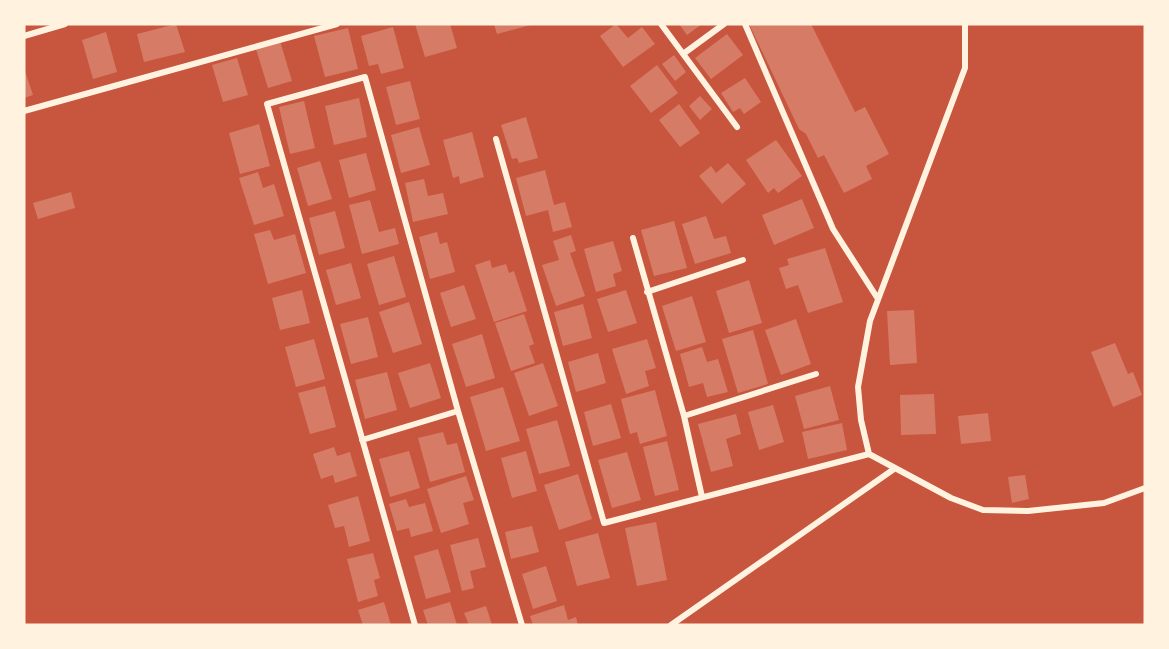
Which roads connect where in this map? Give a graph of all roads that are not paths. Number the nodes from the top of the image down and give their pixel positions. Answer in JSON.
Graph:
{"nodes":[{"id":1,"x":65,"y":24,"type":"edge"},
{"id":2,"x":337,"y":24,"type":"edge"},
{"id":3,"x":661,"y":24,"type":"edge"},
{"id":4,"x":724,"y":24,"type":"edge"},
{"id":5,"x":745,"y":24,"type":"edge"},
{"id":6,"x":964,"y":24,"type":"edge"},
{"id":7,"x":24,"y":36,"type":"edge"},
{"id":8,"x":683,"y":54,"type":"junction"},
{"id":9,"x":24,"y":111,"type":"edge"},
{"id":10,"x":737,"y":127,"type":"dead end"},
{"id":11,"x":496,"y":139,"type":"dead end"},
{"id":12,"x":633,"y":238,"type":"dead end"},
{"id":13,"x":743,"y":260,"type":"dead end"},
{"id":14,"x":647,"y":292,"type":"junction"},
{"id":15,"x":878,"y":299,"type":"junction"},
{"id":16,"x":816,"y":374,"type":"dead end"},
{"id":17,"x":458,"y":411,"type":"junction"},
{"id":18,"x":684,"y":416,"type":"junction"},
{"id":19,"x":362,"y":440,"type":"junction"},
{"id":20,"x":869,"y":454,"type":"junction"},
{"id":21,"x":894,"y":469,"type":"junction"},
{"id":22,"x":1145,"y":488,"type":"edge"},
{"id":23,"x":702,"y":497,"type":"junction"},
{"id":24,"x":414,"y":625,"type":"edge"},
{"id":25,"x":522,"y":625,"type":"edge"},
{"id":26,"x":671,"y":625,"type":"edge"}],
"edges":[{"from":1,"to":7,"type":"street"},
{"from":2,"to":9,"type":"street"},
{"from":3,"to":8,"type":"street"},
{"from":4,"to":8,"type":"street"},
{"from":5,"to":15,"type":"street"},
{"from":6,"to":15,"type":"street"},
{"from":8,"to":10,"type":"street"},
{"from":11,"to":23,"type":"street"},
{"from":12,"to":14,"type":"street"},
{"from":13,"to":14,"type":"street"},
{"from":14,"to":18,"type":"street"},
{"from":15,"to":20,"type":"street"},
{"from":16,"to":18,"type":"street"},
{"from":17,"to":19,"type":"street"},
{"from":17,"to":19,"type":"street"},
{"from":17,"to":25,"type":"street"},
{"from":18,"to":23,"type":"street"},
{"from":19,"to":24,"type":"street"},
{"from":20,"to":21,"type":"street"},
{"from":20,"to":23,"type":"street"},
{"from":21,"to":22,"type":"street"},
{"from":21,"to":26,"type":"street"}]}
